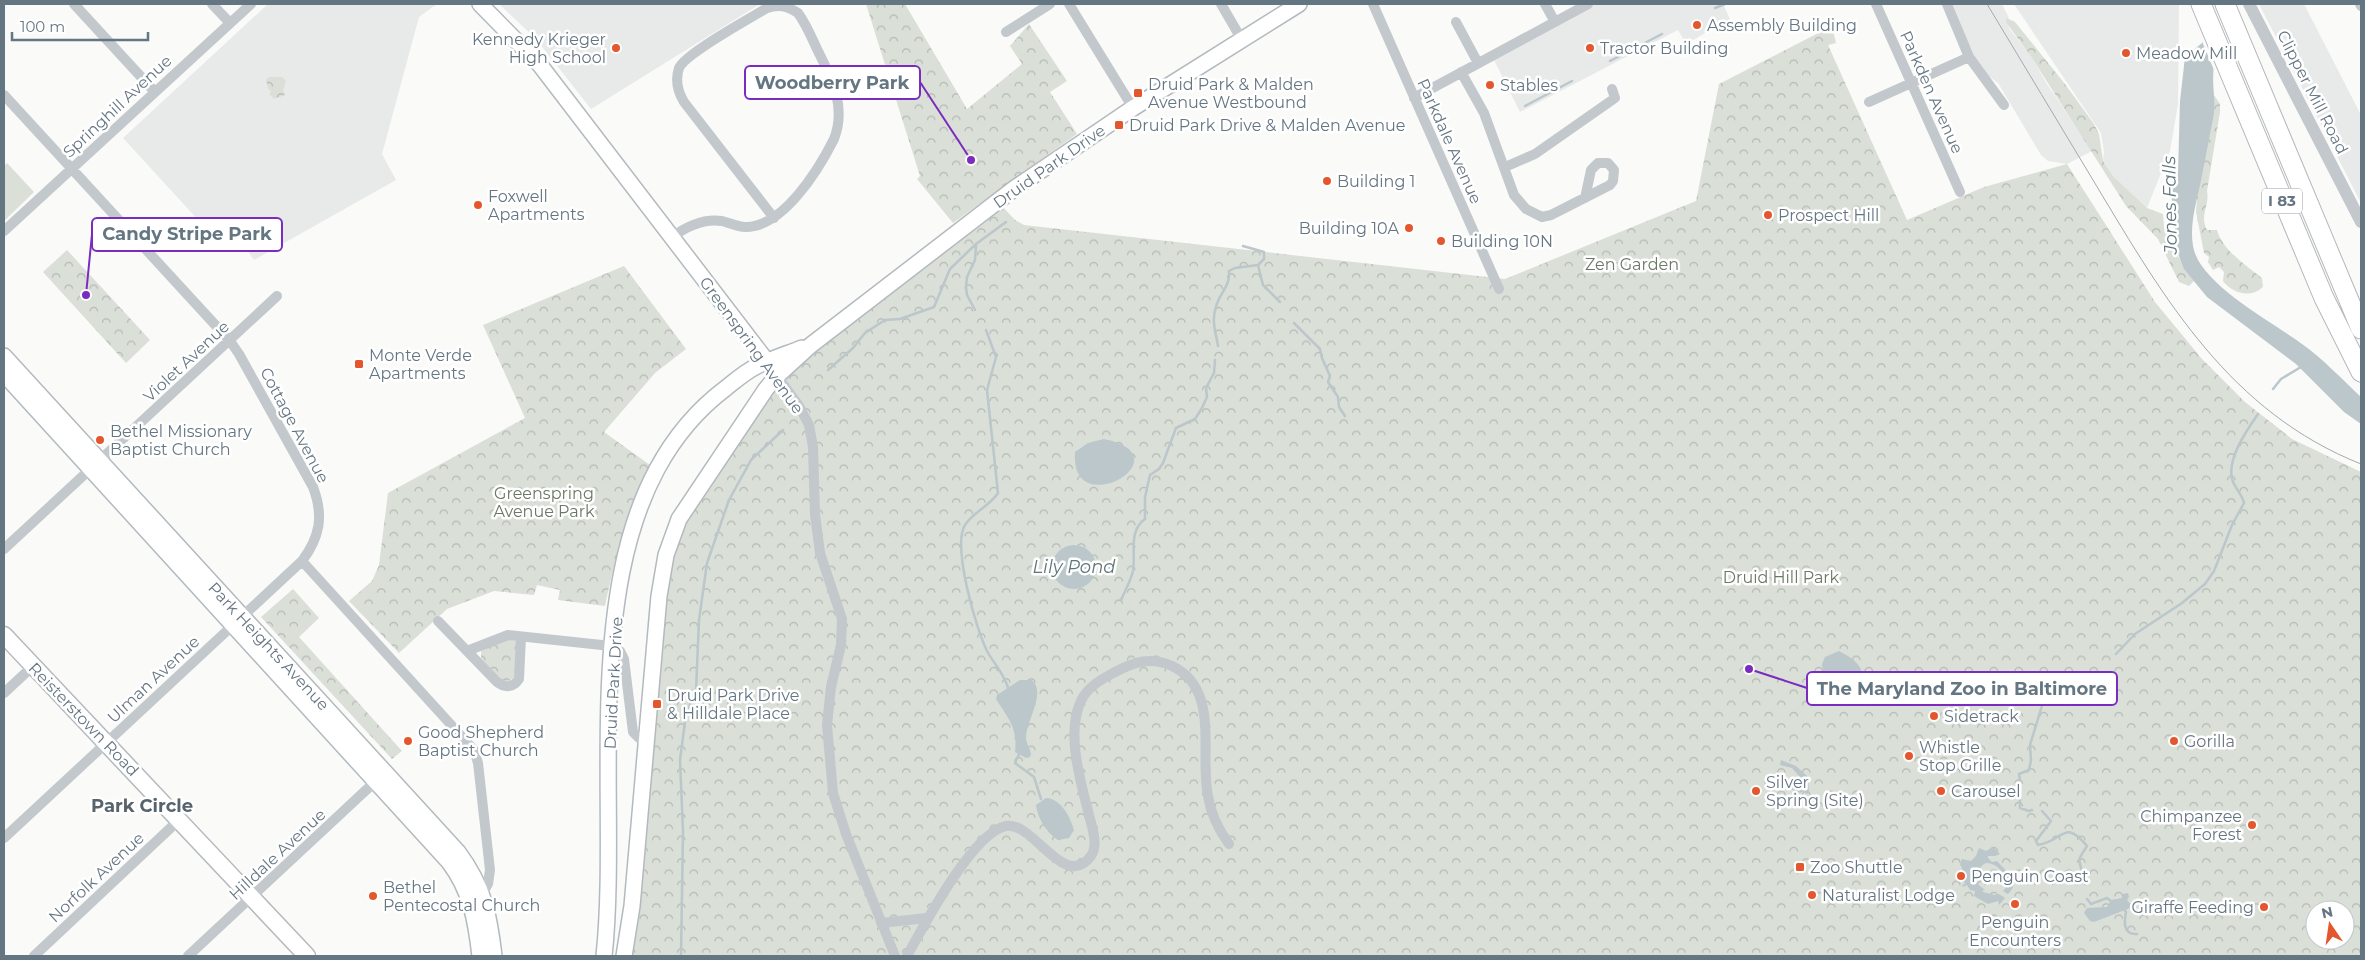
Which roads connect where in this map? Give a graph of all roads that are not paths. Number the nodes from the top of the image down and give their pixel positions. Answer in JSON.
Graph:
{"nodes":[{"id":1,"x":74,"y":4,"type":"edge"},
{"id":2,"x":212,"y":4,"type":"edge"},
{"id":3,"x":251,"y":4,"type":"edge"},
{"id":4,"x":480,"y":4,"type":"edge"},
{"id":5,"x":1050,"y":4,"type":"edge"},
{"id":6,"x":1069,"y":4,"type":"edge"},
{"id":7,"x":1220,"y":4,"type":"edge"},
{"id":8,"x":1299,"y":4,"type":"edge"},
{"id":9,"x":1373,"y":4,"type":"edge"},
{"id":10,"x":1545,"y":4,"type":"edge"},
{"id":11,"x":1588,"y":4,"type":"edge"},
{"id":12,"x":1876,"y":4,"type":"edge"},
{"id":13,"x":1947,"y":4,"type":"edge"},
{"id":14,"x":2201,"y":4,"type":"edge"},
{"id":15,"x":2225,"y":4,"type":"edge"},
{"id":16,"x":2249,"y":4,"type":"edge"},
{"id":17,"x":1456,"y":22,"type":"dead end"},
{"id":18,"x":1555,"y":22,"type":"junction"},
{"id":19,"x":230,"y":23,"type":"junction"},
{"id":20,"x":1006,"y":32,"type":"dead end"},
{"id":21,"x":1242,"y":40,"type":"junction"},
{"id":22,"x":1969,"y":57,"type":"junction"},
{"id":23,"x":1478,"y":63,"type":"junction"},
{"id":24,"x":1461,"y":72,"type":"junction"},
{"id":25,"x":1912,"y":82,"type":"junction"},
{"id":26,"x":1612,"y":89,"type":"dead end"},
{"id":27,"x":155,"y":92,"type":"junction"},
{"id":28,"x":4,"y":95,"type":"edge"},
{"id":29,"x":1414,"y":98,"type":"junction"},
{"id":30,"x":1869,"y":102,"type":"dead end"},
{"id":31,"x":2004,"y":105,"type":"dead end"},
{"id":32,"x":1133,"y":108,"type":"junction"},
{"id":33,"x":1505,"y":167,"type":"junction"},
{"id":34,"x":72,"y":169,"type":"junction"},
{"id":35,"x":1960,"y":192,"type":"dead end"},
{"id":36,"x":1585,"y":198,"type":"dead end"},
{"id":37,"x":774,"y":218,"type":"junction"},
{"id":38,"x":2361,"y":222,"type":"edge"},
{"id":39,"x":4,"y":231,"type":"edge"},
{"id":40,"x":672,"y":237,"type":"junction"},
{"id":41,"x":1499,"y":289,"type":"dead end"},
{"id":42,"x":277,"y":296,"type":"dead end"},
{"id":43,"x":2361,"y":329,"type":"edge"},
{"id":44,"x":230,"y":341,"type":"junction"},
{"id":45,"x":811,"y":346,"type":"junction"},
{"id":46,"x":4,"y":356,"type":"edge"},
{"id":47,"x":767,"y":361,"type":"junction"},
{"id":48,"x":2361,"y":372,"type":"edge"},
{"id":49,"x":4,"y":374,"type":"edge"},
{"id":50,"x":777,"y":376,"type":"junction"},
{"id":51,"x":95,"y":465,"type":"junction"},
{"id":52,"x":4,"y":549,"type":"edge"},
{"id":53,"x":302,"y":561,"type":"junction"},
{"id":54,"x":238,"y":621,"type":"junction"},
{"id":55,"x":438,"y":621,"type":"dead end"},
{"id":56,"x":4,"y":635,"type":"edge"},
{"id":57,"x":521,"y":636,"type":"junction"},
{"id":58,"x":611,"y":646,"type":"junction"},
{"id":59,"x":467,"y":651,"type":"junction"},
{"id":60,"x":33,"y":666,"type":"junction"},
{"id":61,"x":4,"y":693,"type":"edge"},
{"id":62,"x":107,"y":742,"type":"junction"},
{"id":63,"x":648,"y":742,"type":"junction"},
{"id":64,"x":380,"y":777,"type":"junction"},
{"id":65,"x":179,"y":820,"type":"junction"},
{"id":66,"x":4,"y":838,"type":"edge"},
{"id":67,"x":1229,"y":844,"type":"dead end"},
{"id":68,"x":476,"y":896,"type":"junction"},
{"id":69,"x":252,"y":898,"type":"junction"},
{"id":70,"x":928,"y":918,"type":"junction"},
{"id":71,"x":881,"y":923,"type":"junction"},
{"id":72,"x":34,"y":956,"type":"edge"},
{"id":73,"x":188,"y":956,"type":"edge"},
{"id":74,"x":307,"y":956,"type":"edge"},
{"id":75,"x":480,"y":956,"type":"edge"},
{"id":76,"x":494,"y":956,"type":"edge"},
{"id":77,"x":604,"y":956,"type":"edge"},
{"id":78,"x":624,"y":956,"type":"edge"},
{"id":79,"x":895,"y":956,"type":"edge"},
{"id":80,"x":907,"y":956,"type":"edge"}],
"edges":[{"from":1,"to":27,"type":"street"},
{"from":2,"to":19,"type":"street"},
{"from":3,"to":19,"type":"street","name":"Springhill Avenue"},
{"from":4,"to":40,"type":"main road","name":"Greenspring Avenue"},
{"from":5,"to":20,"type":"street"},
{"from":6,"to":32,"type":"street"},
{"from":7,"to":21,"type":"street"},
{"from":8,"to":21,"type":"main road","name":"Druid Park Drive"},
{"from":9,"to":29,"type":"street","name":"Parkdale Avenue"},
{"from":10,"to":18,"type":"street"},
{"from":11,"to":18,"type":"street"},
{"from":12,"to":25,"type":"street","name":"Parkden Avenue"},
{"from":13,"to":22,"type":"street"},
{"from":14,"to":48,"type":"highway","number":"I 83"},
{"from":15,"to":43,"type":"highway","number":"I 83"},
{"from":16,"to":38,"type":"street","name":"Clipper Mill Road"},
{"from":17,"to":23,"type":"street"},
{"from":18,"to":23,"type":"street"},
{"from":19,"to":27,"type":"street","name":"Springhill Avenue"},
{"from":21,"to":32,"type":"main road","name":"Druid Park Drive"},
{"from":22,"to":25,"type":"street"},
{"from":22,"to":31,"type":"street"},
{"from":23,"to":24,"type":"street"},
{"from":24,"to":29,"type":"street"},
{"from":24,"to":33,"type":"street"},
{"from":25,"to":30,"type":"street"},
{"from":25,"to":35,"type":"street","name":"Parkden Avenue"},
{"from":26,"to":33,"type":"street"},
{"from":27,"to":34,"type":"street","name":"Springhill Avenue"},
{"from":28,"to":34,"type":"street","name":"Cottage Avenue"},
{"from":29,"to":41,"type":"street","name":"Parkdale Avenue"},
{"from":32,"to":45,"type":"main road","name":"Druid Park Drive"},
{"from":33,"to":36,"type":"street"},
{"from":34,"to":39,"type":"street","name":"Springhill Avenue"},
{"from":34,"to":44,"type":"street","name":"Cottage Avenue"},
{"from":37,"to":37,"type":"street"},
{"from":37,"to":40,"type":"street"},
{"from":40,"to":47,"type":"main road","name":"Greenspring Avenue"},
{"from":42,"to":44,"type":"street","name":"Violet Avenue"},
{"from":44,"to":51,"type":"street","name":"Violet Avenue"},
{"from":44,"to":53,"type":"street","name":"Cottage Avenue"},
{"from":45,"to":47,"type":"main road","name":"Druid Park Drive"},
{"from":45,"to":50,"type":"main road","name":"Druid Park Drive"},
{"from":46,"to":51,"type":"main road","name":"Park Heights Avenue"},
{"from":47,"to":50,"type":"main road","name":"Greenspring Avenue"},
{"from":47,"to":58,"type":"main road","name":"Druid Park Drive"},
{"from":49,"to":51,"type":"main road","name":"Park Heights Avenue"},
{"from":50,"to":63,"type":"main road","name":"Druid Park Drive"},
{"from":50,"to":71,"type":"street","name":"Greenspring Avenue"},
{"from":51,"to":52,"type":"street","name":"Violet Avenue"},
{"from":51,"to":54,"type":"main road","name":"Park Heights Avenue"},
{"from":53,"to":54,"type":"street","name":"Ulman Avenue"},
{"from":53,"to":68,"type":"street"},
{"from":54,"to":62,"type":"street","name":"Ulman Avenue"},
{"from":54,"to":64,"type":"main road","name":"Park Heights Avenue"},
{"from":55,"to":59,"type":"street"},
{"from":56,"to":60,"type":"main road","name":"Reisterstown Road"},
{"from":57,"to":58,"type":"street"},
{"from":57,"to":59,"type":"street"},
{"from":57,"to":59,"type":"street"},
{"from":58,"to":63,"type":"street"},
{"from":58,"to":77,"type":"main road","name":"Druid Park Drive"},
{"from":60,"to":61,"type":"street"},
{"from":60,"to":62,"type":"main road","name":"Reisterstown Road"},
{"from":62,"to":65,"type":"main road","name":"Reisterstown Road"},
{"from":62,"to":66,"type":"street","name":"Ulman Avenue"},
{"from":63,"to":78,"type":"main road","name":"Druid Park Drive"},
{"from":64,"to":68,"type":"main road","name":"Park Heights Avenue"},
{"from":64,"to":69,"type":"street","name":"Hilldale Avenue"},
{"from":65,"to":69,"type":"main road","name":"Reisterstown Road"},
{"from":65,"to":72,"type":"street","name":"Norfolk Avenue"},
{"from":67,"to":70,"type":"street"},
{"from":68,"to":75,"type":"main road","name":"Park Heights Avenue"},
{"from":68,"to":76,"type":"main road","name":"Park Heights Avenue"},
{"from":69,"to":73,"type":"street","name":"Hilldale Avenue"},
{"from":69,"to":74,"type":"main road","name":"Reisterstown Road"},
{"from":70,"to":71,"type":"street"},
{"from":70,"to":80,"type":"street"},
{"from":71,"to":79,"type":"street","name":"Greenspring Avenue"}]}
